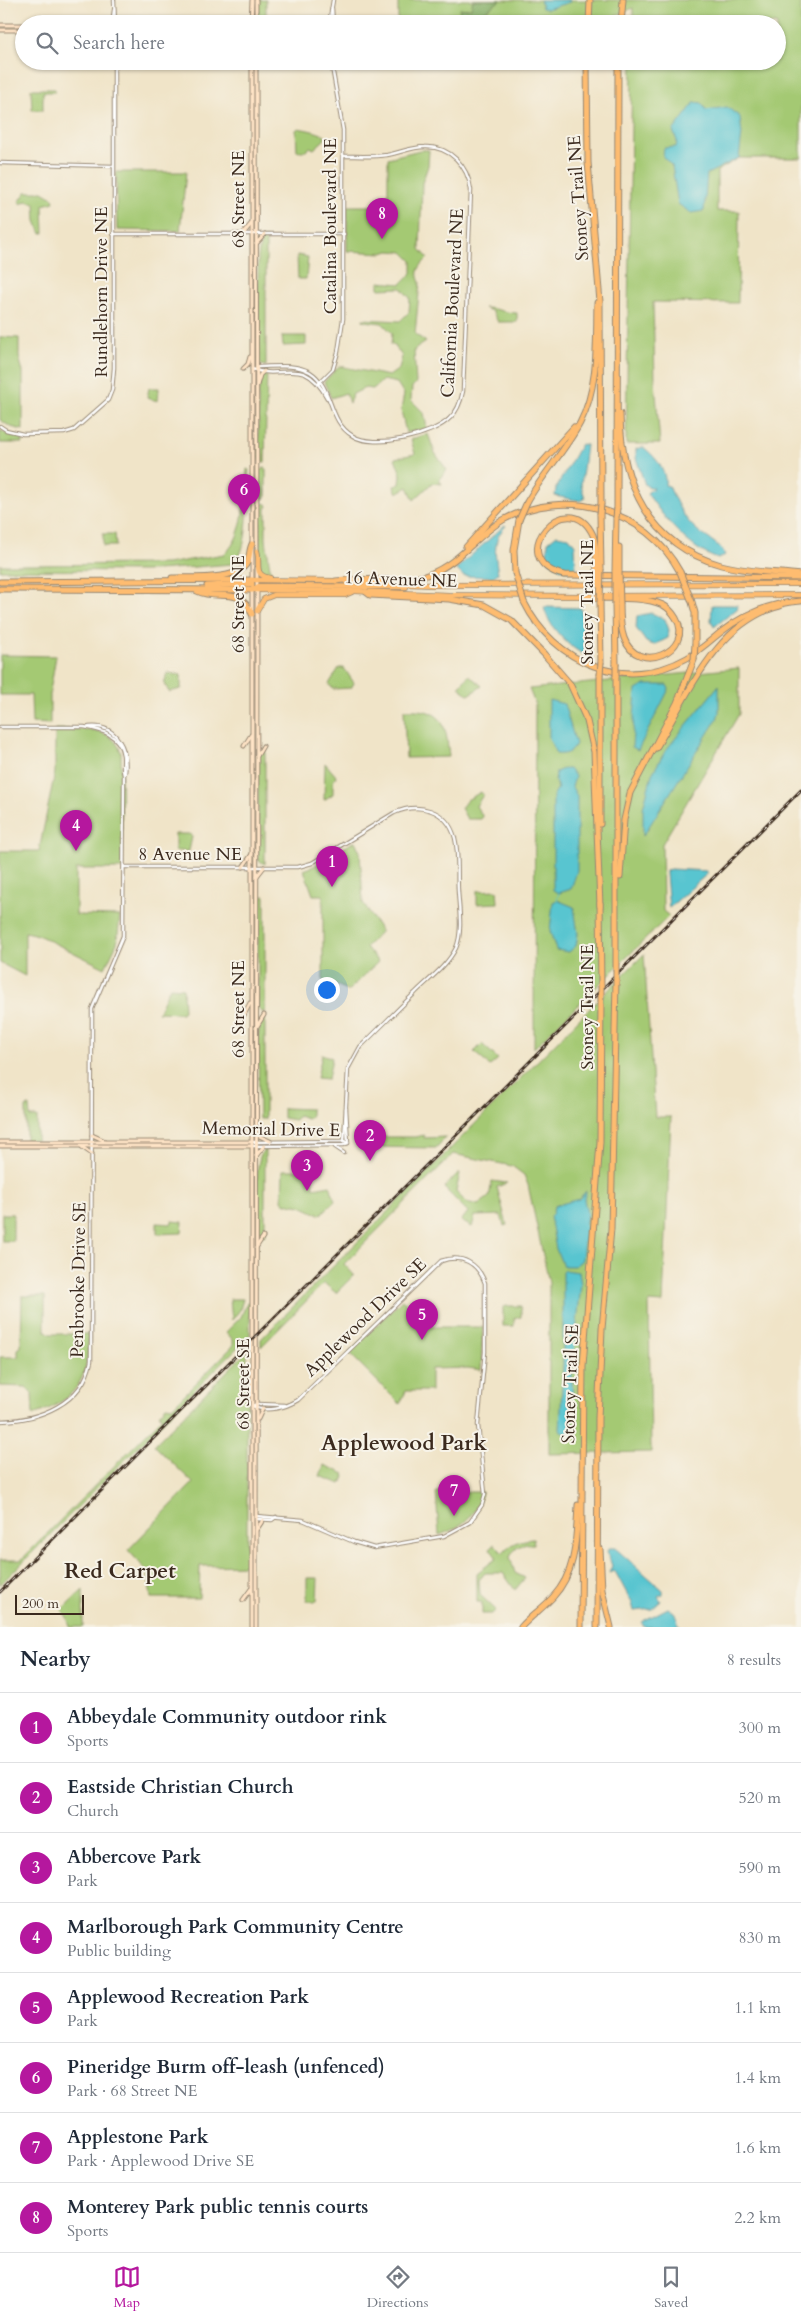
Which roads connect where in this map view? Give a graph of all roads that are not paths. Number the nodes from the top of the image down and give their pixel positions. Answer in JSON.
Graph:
{"nodes":[{"id":1,"x":114,"y":0,"type":"edge"},
{"id":2,"x":252,"y":0,"type":"edge"},
{"id":3,"x":256,"y":0,"type":"edge"},
{"id":4,"x":333,"y":0,"type":"edge"},
{"id":5,"x":590,"y":0,"type":"edge"},
{"id":6,"x":623,"y":0,"type":"edge"},
{"id":7,"x":332,"y":6,"type":"junction"},
{"id":8,"x":252,"y":9,"type":"junction"},
{"id":9,"x":114,"y":10,"type":"junction"},
{"id":10,"x":114,"y":15,"type":"edge"},
{"id":11,"x":115,"y":15,"type":"edge"},
{"id":12,"x":250,"y":15,"type":"edge"},
{"id":13,"x":252,"y":15,"type":"edge"},
{"id":14,"x":256,"y":15,"type":"edge"},
{"id":15,"x":330,"y":15,"type":"edge"},
{"id":16,"x":333,"y":15,"type":"edge"},
{"id":17,"x":589,"y":15,"type":"edge"},
{"id":18,"x":622,"y":15,"type":"edge"},
{"id":19,"x":0,"y":25,"type":"edge"},
{"id":20,"x":15,"y":25,"type":"edge"},
{"id":21,"x":0,"y":30,"type":"edge"},
{"id":22,"x":15,"y":30,"type":"edge"},
{"id":23,"x":114,"y":70,"type":"edge"},
{"id":24,"x":252,"y":70,"type":"edge"},
{"id":25,"x":256,"y":70,"type":"edge"},
{"id":26,"x":333,"y":70,"type":"edge"},
{"id":27,"x":587,"y":70,"type":"edge"},
{"id":28,"x":618,"y":70,"type":"edge"},
{"id":29,"x":344,"y":156,"type":"junction"},
{"id":30,"x":0,"y":163,"type":"edge"},
{"id":31,"x":113,"y":166,"type":"junction"},
{"id":32,"x":252,"y":221,"type":"junction"},
{"id":33,"x":113,"y":234,"type":"junction"},
{"id":34,"x":243,"y":234,"type":"junction"},
{"id":35,"x":254,"y":234,"type":"junction"},
{"id":36,"x":265,"y":234,"type":"junction"},
{"id":37,"x":344,"y":234,"type":"junction"},
{"id":38,"x":256,"y":245,"type":"junction"},
{"id":39,"x":597,"y":265,"type":"junction"},
{"id":40,"x":617,"y":325,"type":"junction"},
{"id":41,"x":252,"y":352,"type":"junction"},
{"id":42,"x":243,"y":369,"type":"dead end"},
{"id":43,"x":252,"y":369,"type":"junction"},
{"id":44,"x":256,"y":369,"type":"junction"},
{"id":45,"x":264,"y":371,"type":"junction"},
{"id":46,"x":321,"y":382,"type":"junction"},
{"id":47,"x":318,"y":384,"type":"junction"},
{"id":48,"x":256,"y":390,"type":"junction"},
{"id":49,"x":589,"y":401,"type":"junction"},
{"id":50,"x":329,"y":402,"type":"junction"},
{"id":51,"x":0,"y":426,"type":"edge"},
{"id":52,"x":252,"y":544,"type":"junction"},
{"id":53,"x":257,"y":551,"type":"junction"},
{"id":54,"x":450,"y":563,"type":"junction"},
{"id":55,"x":599,"y":570,"type":"junction"},
{"id":56,"x":801,"y":576,"type":"edge"},
{"id":57,"x":279,"y":580,"type":"junction"},
{"id":58,"x":336,"y":581,"type":"junction"},
{"id":59,"x":0,"y":582,"type":"edge"},
{"id":60,"x":153,"y":582,"type":"junction"},
{"id":61,"x":801,"y":584,"type":"edge"},
{"id":62,"x":254,"y":585,"type":"junction"},
{"id":63,"x":433,"y":585,"type":"junction"},
{"id":64,"x":0,"y":588,"type":"edge"},
{"id":65,"x":179,"y":590,"type":"junction"},
{"id":66,"x":194,"y":590,"type":"junction"},
{"id":67,"x":354,"y":591,"type":"junction"},
{"id":68,"x":366,"y":592,"type":"junction"},
{"id":69,"x":587,"y":596,"type":"junction"},
{"id":70,"x":801,"y":596,"type":"edge"},
{"id":71,"x":801,"y":601,"type":"edge"},
{"id":72,"x":618,"y":604,"type":"junction"},
{"id":73,"x":254,"y":613,"type":"junction"},
{"id":74,"x":0,"y":727,"type":"edge"},
{"id":75,"x":252,"y":732,"type":"junction"},
{"id":76,"x":244,"y":746,"type":"dead end"},
{"id":77,"x":263,"y":746,"type":"dead end"},
{"id":78,"x":256,"y":757,"type":"junction"},
{"id":79,"x":642,"y":769,"type":"junction"},
{"id":80,"x":252,"y":853,"type":"junction"},
{"id":81,"x":243,"y":866,"type":"junction"},
{"id":82,"x":124,"y":867,"type":"junction"},
{"id":83,"x":254,"y":867,"type":"junction"},
{"id":84,"x":264,"y":867,"type":"junction"},
{"id":85,"x":256,"y":879,"type":"junction"},
{"id":86,"x":600,"y":906,"type":"junction"},
{"id":87,"x":617,"y":923,"type":"junction"},
{"id":88,"x":251,"y":1000,"type":"junction"},
{"id":89,"x":244,"y":1014,"type":"dead end"},
{"id":90,"x":264,"y":1015,"type":"dead end"},
{"id":91,"x":255,"y":1031,"type":"junction"},
{"id":92,"x":346,"y":1106,"type":"junction"},
{"id":93,"x":252,"y":1128,"type":"junction"},
{"id":94,"x":92,"y":1135,"type":"junction"},
{"id":95,"x":256,"y":1135,"type":"junction"},
{"id":96,"x":92,"y":1141,"type":"junction"},
{"id":97,"x":106,"y":1141,"type":"junction"},
{"id":98,"x":270,"y":1141,"type":"junction"},
{"id":99,"x":344,"y":1141,"type":"junction"},
{"id":100,"x":0,"y":1142,"type":"edge"},
{"id":101,"x":244,"y":1142,"type":"junction"},
{"id":102,"x":600,"y":1142,"type":"joint"},
{"id":103,"x":615,"y":1142,"type":"joint"},
{"id":104,"x":348,"y":1143,"type":"junction"},
{"id":105,"x":254,"y":1144,"type":"junction"},
{"id":106,"x":0,"y":1146,"type":"edge"},
{"id":107,"x":79,"y":1146,"type":"junction"},
{"id":108,"x":92,"y":1146,"type":"junction"},
{"id":109,"x":240,"y":1146,"type":"junction"},
{"id":110,"x":264,"y":1146,"type":"junction"},
{"id":111,"x":331,"y":1146,"type":"junction"},
{"id":112,"x":252,"y":1153,"type":"junction"},
{"id":113,"x":344,"y":1153,"type":"dead end"},
{"id":114,"x":92,"y":1154,"type":"junction"},
{"id":115,"x":256,"y":1156,"type":"junction"},
{"id":116,"x":263,"y":1237,"type":"dead end"},
{"id":117,"x":256,"y":1248,"type":"junction"},
{"id":118,"x":287,"y":1405,"type":"junction"},
{"id":119,"x":252,"y":1406,"type":"junction"},
{"id":120,"x":257,"y":1406,"type":"junction"},
{"id":121,"x":263,"y":1408,"type":"junction"},
{"id":122,"x":0,"y":1421,"type":"edge"},
{"id":123,"x":257,"y":1422,"type":"junction"},
{"id":124,"x":598,"y":1447,"type":"junction"},
{"id":125,"x":581,"y":1480,"type":"junction"},
{"id":126,"x":276,"y":1517,"type":"junction"},
{"id":127,"x":252,"y":1518,"type":"junction"},
{"id":128,"x":257,"y":1518,"type":"junction"},
{"id":129,"x":263,"y":1520,"type":"junction"},
{"id":130,"x":257,"y":1530,"type":"junction"},
{"id":131,"x":252,"y":1588,"type":"junction"},
{"id":132,"x":243,"y":1600,"type":"dead end"},
{"id":133,"x":252,"y":1627,"type":"edge"},
{"id":134,"x":256,"y":1627,"type":"edge"},
{"id":135,"x":521,"y":1627,"type":"edge"},
{"id":136,"x":581,"y":1627,"type":"edge"},
{"id":137,"x":597,"y":1627,"type":"edge"},
{"id":138,"x":611,"y":1627,"type":"edge"}],
"edges":[{"from":1,"to":9,"type":"street"},
{"from":2,"to":8,"type":"main road"},
{"from":3,"to":14,"type":"main road"},
{"from":4,"to":7,"type":"street"},
{"from":5,"to":17,"type":"highway"},
{"from":6,"to":18,"type":"highway"},
{"from":7,"to":15,"type":"street"},
{"from":7,"to":16,"type":"street"},
{"from":8,"to":12,"type":"main road"},
{"from":8,"to":13,"type":"main road"},
{"from":9,"to":10,"type":"street"},
{"from":9,"to":11,"type":"street"},
{"from":19,"to":20,"type":"main road"},
{"from":21,"to":22,"type":"main road"},
{"from":23,"to":31,"type":"street","name":"Rundlehorn Drive NE"},
{"from":24,"to":32,"type":"main road","name":"68 Street NE"},
{"from":25,"to":35,"type":"main road","name":"68 Street NE"},
{"from":26,"to":29,"type":"street","name":"Catalina Boulevard NE"},
{"from":27,"to":39,"type":"highway","name":"Stoney Trail NE"},
{"from":28,"to":40,"type":"highway","name":"Stoney Trail NE"},
{"from":29,"to":37,"type":"street","name":"Catalina Boulevard NE"},
{"from":29,"to":50,"type":"street","name":"California Boulevard NE"},
{"from":30,"to":31,"type":"street"},
{"from":31,"to":33,"type":"street","name":"Rundlehorn Drive NE"},
{"from":32,"to":34,"type":"main road"},
{"from":32,"to":35,"type":"main road","name":"68 Street NE"},
{"from":33,"to":34,"type":"street"},
{"from":33,"to":51,"type":"street","name":"Rundlehorn Drive NE"},
{"from":34,"to":35,"type":"street"},
{"from":35,"to":36,"type":"street"},
{"from":35,"to":38,"type":"main road","name":"68 Street NE"},
{"from":35,"to":41,"type":"main road","name":"68 Street NE"},
{"from":36,"to":37,"type":"street"},
{"from":36,"to":38,"type":"main road"},
{"from":37,"to":46,"type":"street","name":"Catalina Boulevard NE"},
{"from":38,"to":44,"type":"main road","name":"68 Street NE"},
{"from":39,"to":49,"type":"highway"},
{"from":39,"to":55,"type":"highway","name":"Stoney Trail NE","bridge":true},
{"from":40,"to":56,"type":"highway"},
{"from":40,"to":72,"type":"highway","name":"Stoney Trail NE","bridge":true},
{"from":41,"to":42,"type":"main road"},
{"from":41,"to":43,"type":"main road","name":"68 Street NE"},
{"from":43,"to":44,"type":"street","name":"California Boulevard NE"},
{"from":43,"to":52,"type":"main road","name":"68 Street NE"},
{"from":44,"to":45,"type":"street","name":"California Boulevard NE"},
{"from":44,"to":46,"type":"street","name":"California Boulevard NE"},
{"from":44,"to":48,"type":"main road","name":"68 Street NE"},
{"from":45,"to":47,"type":"street","name":"California Boulevard NE"},
{"from":45,"to":48,"type":"main road"},
{"from":46,"to":47,"type":"street","name":"Catalina Boulevard NE"},
{"from":46,"to":50,"type":"street","name":"California Boulevard NE"},
{"from":47,"to":50,"type":"street","name":"California Boulevard NE"},
{"from":48,"to":53,"type":"main road","name":"68 Street NE"},
{"from":49,"to":54,"type":"highway"},
{"from":49,"to":71,"type":"highway","bridge":true},
{"from":52,"to":60,"type":"highway"},
{"from":52,"to":62,"type":"main road","name":"68 Street NE"},
{"from":53,"to":57,"type":"highway"},
{"from":53,"to":62,"type":"main road","name":"68 Street NE"},
{"from":54,"to":58,"type":"highway"},
{"from":54,"to":79,"type":"highway","bridge":true},
{"from":55,"to":56,"type":"highway"},
{"from":55,"to":86,"type":"highway","name":"Stoney Trail NE","bridge":true},
{"from":57,"to":58,"type":"highway","name":"16 Avenue NE"},
{"from":57,"to":62,"type":"highway","name":"16 Avenue NE"},
{"from":58,"to":63,"type":"highway","name":"16 Avenue NE"},
{"from":59,"to":60,"type":"highway","name":"16 Avenue NE"},
{"from":60,"to":62,"type":"highway","name":"16 Avenue NE"},
{"from":61,"to":63,"type":"highway","name":"16 Avenue NE"},
{"from":62,"to":63,"type":"highway"},
{"from":62,"to":65,"type":"highway"},
{"from":62,"to":66,"type":"highway","name":"16 Avenue NE"},
{"from":62,"to":67,"type":"highway","name":"16 Avenue NE"},
{"from":62,"to":73,"type":"main road","name":"68 Street NE"},
{"from":64,"to":65,"type":"highway","name":"16 Avenue NE"},
{"from":65,"to":66,"type":"highway","name":"16 Avenue NE"},
{"from":66,"to":73,"type":"highway"},
{"from":67,"to":68,"type":"highway","name":"16 Avenue NE"},
{"from":67,"to":73,"type":"highway"},
{"from":68,"to":69,"type":"highway","name":"16 Avenue NE"},
{"from":68,"to":86,"type":"highway"},
{"from":69,"to":70,"type":"highway","name":"16 Avenue NE"},
{"from":69,"to":72,"type":"highway"},
{"from":71,"to":79,"type":"highway"},
{"from":72,"to":87,"type":"highway","name":"Stoney Trail NE","bridge":true},
{"from":73,"to":75,"type":"main road","name":"68 Street NE"},
{"from":73,"to":78,"type":"main road","name":"68 Street NE"},
{"from":74,"to":82,"type":"street","name":"Penbrooke Drive SE"},
{"from":75,"to":76,"type":"main road"},
{"from":75,"to":80,"type":"main road","name":"68 Street NE"},
{"from":77,"to":78,"type":"main road"},
{"from":78,"to":83,"type":"main road","name":"68 Street NE"},
{"from":79,"to":87,"type":"highway"},
{"from":80,"to":81,"type":"main road"},
{"from":80,"to":83,"type":"main road","name":"68 Street NE"},
{"from":81,"to":82,"type":"street","name":"8 Avenue NE"},
{"from":81,"to":83,"type":"street","name":"8 Avenue NE"},
{"from":82,"to":94,"type":"street","name":"Penbrooke Drive SE"},
{"from":83,"to":84,"type":"street","name":"8 Avenue NE"},
{"from":83,"to":85,"type":"main road","name":"68 Street NE"},
{"from":83,"to":88,"type":"main road","name":"68 Street NE"},
{"from":84,"to":85,"type":"main road"},
{"from":84,"to":92,"type":"street","name":"8 Avenue NE"},
{"from":85,"to":91,"type":"main road","name":"68 Street NE"},
{"from":86,"to":102,"type":"highway","name":"Stoney Trail NE","bridge":true},
{"from":87,"to":103,"type":"highway","name":"Stoney Trail NE","bridge":true},
{"from":88,"to":89,"type":"main road"},
{"from":88,"to":93,"type":"main road","name":"68 Street NE"},
{"from":90,"to":91,"type":"main road"},
{"from":91,"to":95,"type":"main road","name":"68 Street NE"},
{"from":92,"to":99,"type":"street"},
{"from":92,"to":104,"type":"street"},
{"from":93,"to":101,"type":"main road"},
{"from":93,"to":105,"type":"main road","name":"68 Street NE"},
{"from":94,"to":96,"type":"street","name":"Penbrooke Drive SE"},
{"from":94,"to":97,"type":"main road"},
{"from":95,"to":98,"type":"main road"},
{"from":95,"to":105,"type":"main road","name":"68 Street NE"},
{"from":96,"to":97,"type":"main road","name":"Memorial Drive E"},
{"from":96,"to":100,"type":"main road","name":"Memorial Drive E"},
{"from":96,"to":108,"type":"street","name":"Penbrooke Drive SE"},
{"from":97,"to":101,"type":"main road","name":"Memorial Drive E"},
{"from":98,"to":99,"type":"street","name":"Memorial Drive E"},
{"from":98,"to":105,"type":"street","name":"Memorial Drive E"},
{"from":99,"to":104,"type":"street","name":"Memorial Drive E"},
{"from":101,"to":105,"type":"main road","name":"Memorial Drive E"},
{"from":102,"to":125,"type":"highway","name":"Stoney Trail SE"},
{"from":103,"to":124,"type":"highway","name":"Stoney Trail SE"},
{"from":104,"to":111,"type":"street","name":"Memorial Drive E"},
{"from":105,"to":109,"type":"main road","name":"Memorial Drive E"},
{"from":105,"to":110,"type":"street","name":"Memorial Drive E"},
{"from":105,"to":112,"type":"main road","name":"68 Street SE"},
{"from":105,"to":115,"type":"main road","name":"68 Street SE"},
{"from":106,"to":107,"type":"main road","name":"Memorial Drive E"},
{"from":107,"to":108,"type":"main road","name":"Memorial Drive E"},
{"from":107,"to":114,"type":"main road"},
{"from":108,"to":109,"type":"main road","name":"Memorial Drive E"},
{"from":108,"to":114,"type":"street","name":"Penbrooke Drive SE"},
{"from":109,"to":112,"type":"main road"},
{"from":110,"to":111,"type":"street","name":"Memorial Drive E"},
{"from":110,"to":115,"type":"main road"},
{"from":111,"to":113,"type":"street"},
{"from":112,"to":119,"type":"main road","name":"68 Street SE"},
{"from":114,"to":122,"type":"street","name":"Penbrooke Drive SE"},
{"from":115,"to":117,"type":"main road","name":"68 Street SE"},
{"from":116,"to":117,"type":"main road"},
{"from":117,"to":120,"type":"main road","name":"68 Street SE"},
{"from":118,"to":120,"type":"street","name":"Applewood Drive SE"},
{"from":118,"to":121,"type":"street","name":"Applewood Drive SE"},
{"from":118,"to":126,"type":"street","name":"Applewood Drive SE"},
{"from":119,"to":120,"type":"street","name":"Applewood Drive SE"},
{"from":119,"to":127,"type":"main road","name":"68 Street SE"},
{"from":120,"to":121,"type":"street","name":"Applewood Drive SE"},
{"from":120,"to":123,"type":"main road","name":"68 Street SE"},
{"from":121,"to":123,"type":"main road"},
{"from":123,"to":128,"type":"main road","name":"68 Street SE"},
{"from":124,"to":137,"type":"highway","name":"Stoney Trail SE"},
{"from":124,"to":138,"type":"highway"},
{"from":125,"to":135,"type":"highway"},
{"from":125,"to":136,"type":"highway","name":"Stoney Trail SE"},
{"from":126,"to":128,"type":"street","name":"Applewood Drive SE"},
{"from":126,"to":129,"type":"street","name":"Applewood Drive SE"},
{"from":127,"to":128,"type":"street","name":"Applewood Drive SE"},
{"from":127,"to":131,"type":"main road","name":"68 Street SE"},
{"from":128,"to":129,"type":"street","name":"Applewood Drive SE"},
{"from":128,"to":130,"type":"main road","name":"68 Street SE"},
{"from":129,"to":130,"type":"main road"},
{"from":130,"to":134,"type":"main road","name":"68 Street SE"},
{"from":131,"to":132,"type":"main road"},
{"from":131,"to":133,"type":"main road","name":"68 Street SE"}]}
